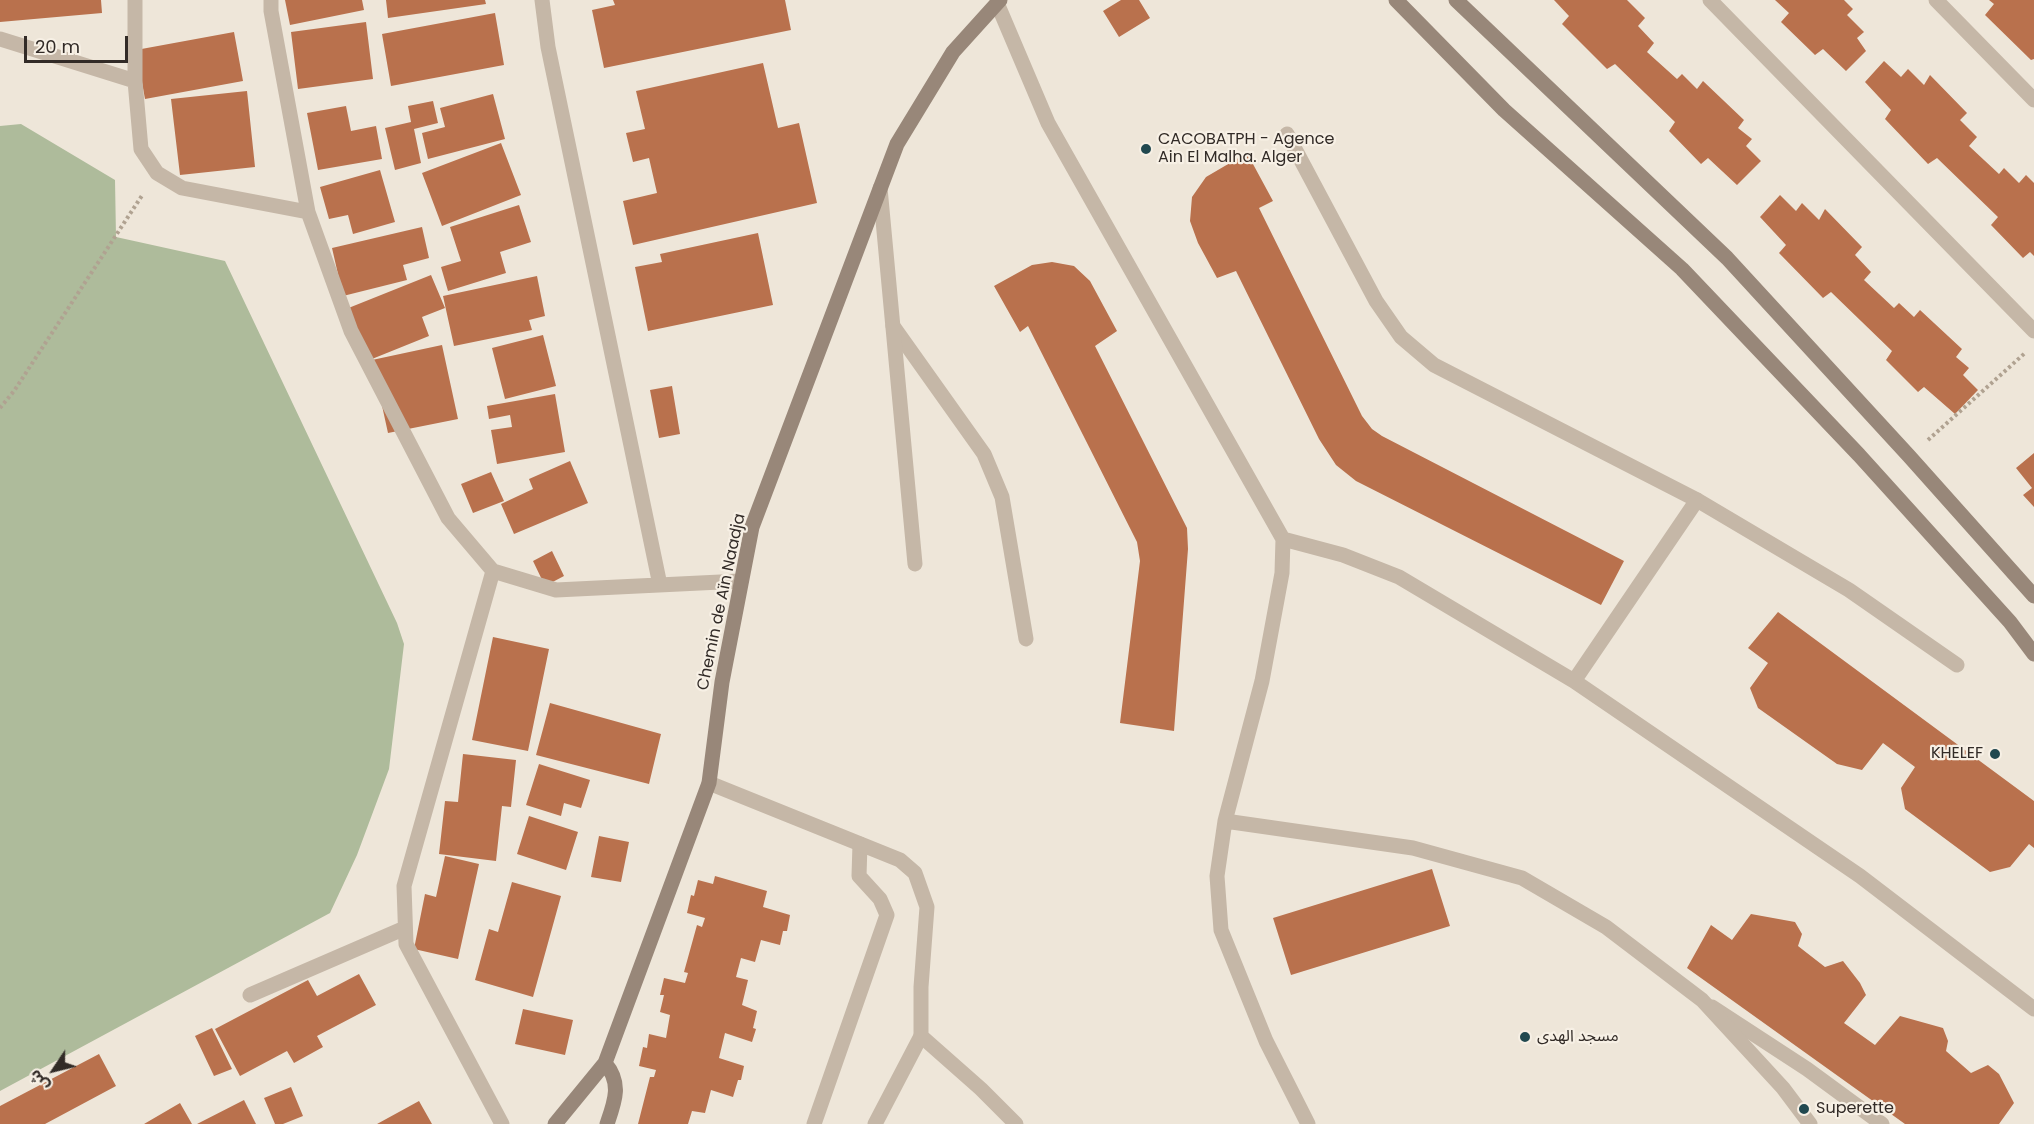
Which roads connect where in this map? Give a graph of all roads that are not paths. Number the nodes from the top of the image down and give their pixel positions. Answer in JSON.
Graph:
{"nodes":[{"id":1,"x":135,"y":0,"type":"edge"},
{"id":2,"x":271,"y":0,"type":"edge"},
{"id":3,"x":542,"y":0,"type":"edge"},
{"id":4,"x":1396,"y":0,"type":"edge"},
{"id":5,"x":1456,"y":0,"type":"edge"},
{"id":6,"x":1710,"y":0,"type":"edge"},
{"id":7,"x":1936,"y":0,"type":"edge"},
{"id":8,"x":998,"y":1,"type":"edge"},
{"id":9,"x":0,"y":39,"type":"edge"},
{"id":10,"x":135,"y":81,"type":"junction"},
{"id":11,"x":2034,"y":100,"type":"edge"},
{"id":12,"x":1287,"y":134,"type":"dead end"},
{"id":13,"x":880,"y":188,"type":"junction"},
{"id":14,"x":308,"y":212,"type":"junction"},
{"id":15,"x":893,"y":326,"type":"junction"},
{"id":16,"x":2034,"y":331,"type":"edge"},
{"id":17,"x":1697,"y":500,"type":"junction"},
{"id":18,"x":1283,"y":539,"type":"junction"},
{"id":19,"x":915,"y":564,"type":"dead end"},
{"id":20,"x":493,"y":571,"type":"junction"},
{"id":21,"x":741,"y":581,"type":"junction"},
{"id":22,"x":660,"y":585,"type":"junction"},
{"id":23,"x":2034,"y":596,"type":"edge"},
{"id":24,"x":1026,"y":639,"type":"dead end"},
{"id":25,"x":2034,"y":654,"type":"edge"},
{"id":26,"x":1957,"y":665,"type":"dead end"},
{"id":27,"x":1574,"y":681,"type":"junction"},
{"id":28,"x":709,"y":783,"type":"junction"},
{"id":29,"x":1225,"y":821,"type":"junction"},
{"id":30,"x":860,"y":844,"type":"junction"},
{"id":31,"x":405,"y":928,"type":"junction"},
{"id":32,"x":250,"y":995,"type":"dead end"},
{"id":33,"x":1702,"y":1000,"type":"junction"},
{"id":34,"x":2034,"y":1009,"type":"edge"},
{"id":35,"x":921,"y":1036,"type":"junction"},
{"id":36,"x":605,"y":1063,"type":"junction"},
{"id":37,"x":502,"y":1124,"type":"edge"},
{"id":38,"x":555,"y":1124,"type":"edge"},
{"id":39,"x":607,"y":1124,"type":"edge"},
{"id":40,"x":814,"y":1124,"type":"edge"},
{"id":41,"x":875,"y":1124,"type":"edge"},
{"id":42,"x":1016,"y":1124,"type":"edge"},
{"id":43,"x":1308,"y":1124,"type":"edge"},
{"id":44,"x":1810,"y":1124,"type":"edge"},
{"id":45,"x":1882,"y":1124,"type":"edge"}],
"edges":[{"from":1,"to":10,"type":"street"},
{"from":2,"to":14,"type":"street"},
{"from":3,"to":22,"type":"street"},
{"from":4,"to":25,"type":"main road"},
{"from":5,"to":23,"type":"main road"},
{"from":6,"to":16,"type":"street"},
{"from":7,"to":11,"type":"street"},
{"from":8,"to":13,"type":"main road","name":"Chemin de Aïn Naadja"},
{"from":8,"to":18,"type":"street"},
{"from":9,"to":10,"type":"street"},
{"from":10,"to":14,"type":"street"},
{"from":12,"to":17,"type":"street"},
{"from":13,"to":15,"type":"street"},
{"from":13,"to":21,"type":"main road","name":"Chemin de Aïn Naadja"},
{"from":14,"to":20,"type":"street"},
{"from":15,"to":19,"type":"street"},
{"from":15,"to":24,"type":"street"},
{"from":17,"to":26,"type":"street"},
{"from":17,"to":27,"type":"street"},
{"from":18,"to":27,"type":"street"},
{"from":18,"to":29,"type":"street"},
{"from":20,"to":22,"type":"street"},
{"from":20,"to":31,"type":"street"},
{"from":21,"to":22,"type":"street"},
{"from":21,"to":28,"type":"main road","name":"Chemin de Aïn Naadja"},
{"from":27,"to":34,"type":"street"},
{"from":28,"to":30,"type":"street"},
{"from":28,"to":36,"type":"main road","name":"Chemin de Aïn Naadja"},
{"from":29,"to":33,"type":"street"},
{"from":29,"to":43,"type":"street"},
{"from":30,"to":35,"type":"street"},
{"from":30,"to":40,"type":"street"},
{"from":31,"to":32,"type":"street"},
{"from":31,"to":37,"type":"street"},
{"from":33,"to":44,"type":"street"},
{"from":33,"to":45,"type":"street"},
{"from":35,"to":41,"type":"street"},
{"from":35,"to":42,"type":"street"},
{"from":36,"to":38,"type":"main road","name":"Chemin de Aïn Naadja"},
{"from":36,"to":39,"type":"main road"}]}
